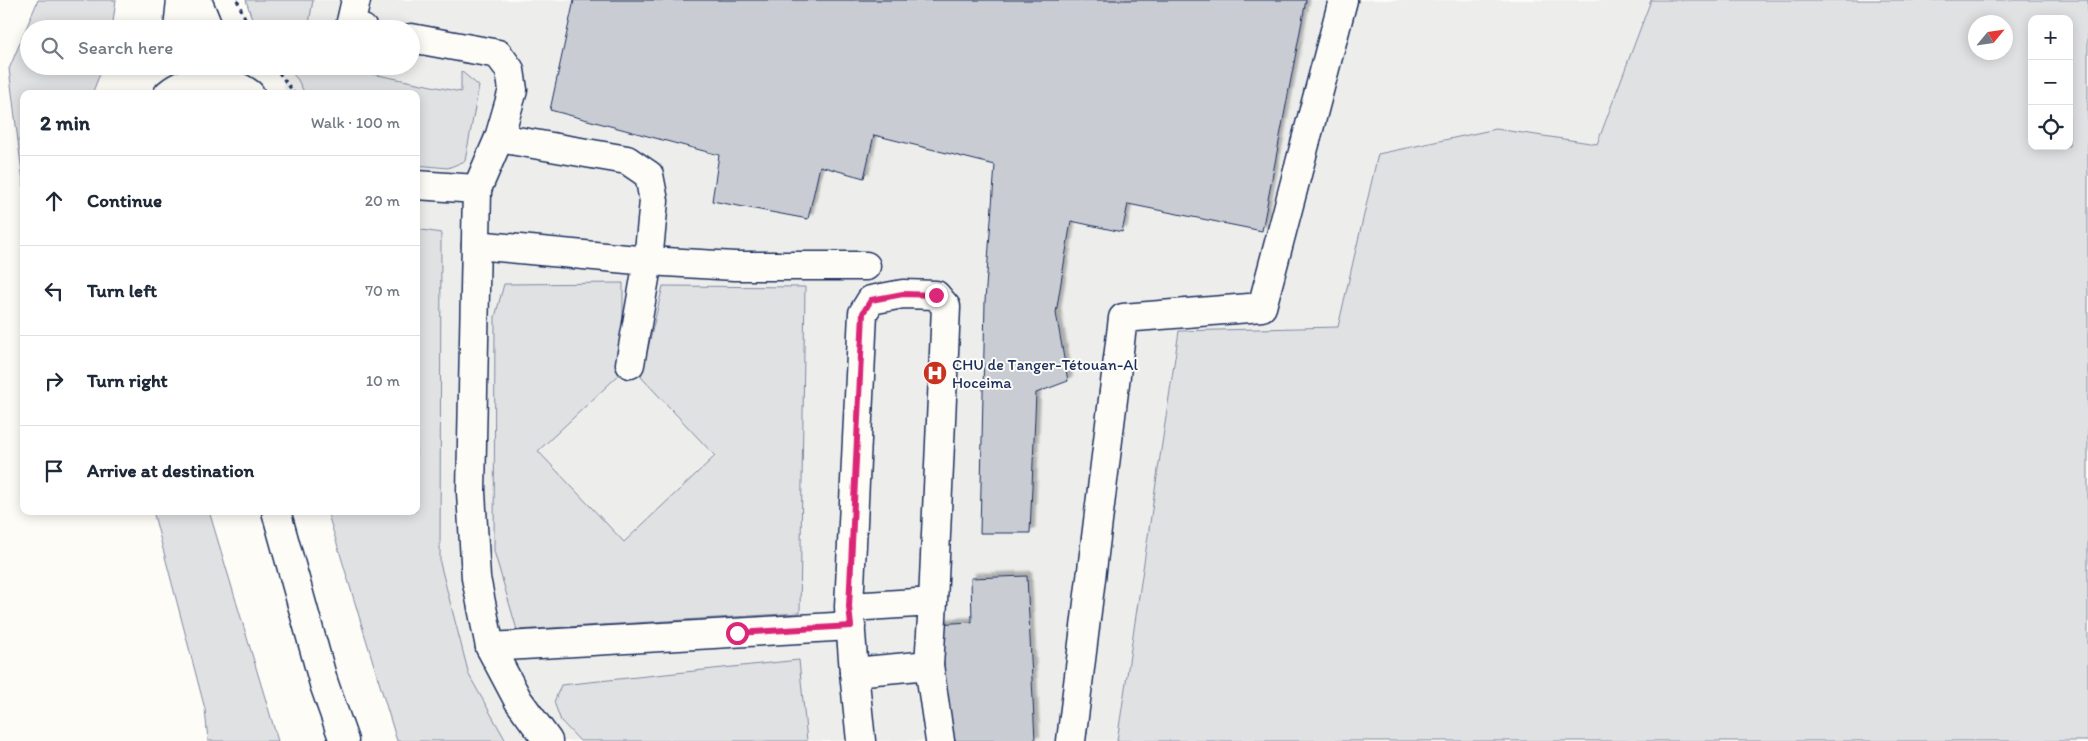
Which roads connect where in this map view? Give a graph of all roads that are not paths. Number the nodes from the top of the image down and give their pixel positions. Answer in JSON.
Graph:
{"nodes":[{"id":1,"x":181,"y":0,"type":"edge"},
{"id":2,"x":197,"y":0,"type":"edge"},
{"id":3,"x":356,"y":0,"type":"edge"},
{"id":4,"x":1343,"y":0,"type":"edge"},
{"id":5,"x":179,"y":20,"type":"edge"},
{"id":6,"x":205,"y":20,"type":"edge"},
{"id":7,"x":351,"y":20,"type":"edge"},
{"id":8,"x":420,"y":40,"type":"edge"},
{"id":9,"x":236,"y":82,"type":"edge"},
{"id":10,"x":171,"y":84,"type":"edge"},
{"id":11,"x":500,"y":138,"type":"junction"},
{"id":12,"x":420,"y":185,"type":"edge"},
{"id":13,"x":477,"y":190,"type":"junction"},
{"id":14,"x":476,"y":245,"type":"junction"},
{"id":15,"x":648,"y":260,"type":"junction"},
{"id":16,"x":866,"y":266,"type":"dead end"},
{"id":17,"x":630,"y":364,"type":"dead end"},
{"id":18,"x":277,"y":515,"type":"edge"},
{"id":19,"x":933,"y":602,"type":"junction"},
{"id":20,"x":850,"y":617,"type":"junction"},
{"id":21,"x":490,"y":647,"type":"junction"},
{"id":22,"x":929,"y":665,"type":"junction"},
{"id":23,"x":854,"y":672,"type":"junction"},
{"id":24,"x":344,"y":741,"type":"edge"},
{"id":25,"x":548,"y":741,"type":"edge"},
{"id":26,"x":861,"y":741,"type":"edge"},
{"id":27,"x":940,"y":741,"type":"edge"},
{"id":28,"x":1071,"y":741,"type":"edge"}],
"edges":[{"from":1,"to":5,"type":"street"},
{"from":2,"to":6,"type":"street"},
{"from":3,"to":7,"type":"street"},
{"from":4,"to":28,"type":"street"},
{"from":8,"to":11,"type":"street"},
{"from":9,"to":10,"type":"street"},
{"from":11,"to":13,"type":"street"},
{"from":11,"to":15,"type":"street"},
{"from":12,"to":13,"type":"street"},
{"from":13,"to":14,"type":"street"},
{"from":14,"to":15,"type":"street"},
{"from":14,"to":21,"type":"street"},
{"from":15,"to":16,"type":"street"},
{"from":15,"to":17,"type":"street"},
{"from":18,"to":24,"type":"street"},
{"from":19,"to":20,"type":"street"},
{"from":19,"to":20,"type":"street"},
{"from":19,"to":22,"type":"street"},
{"from":20,"to":21,"type":"street"},
{"from":20,"to":23,"type":"street"},
{"from":21,"to":25,"type":"street"},
{"from":22,"to":23,"type":"street"},
{"from":22,"to":27,"type":"street"},
{"from":23,"to":26,"type":"street"}]}
